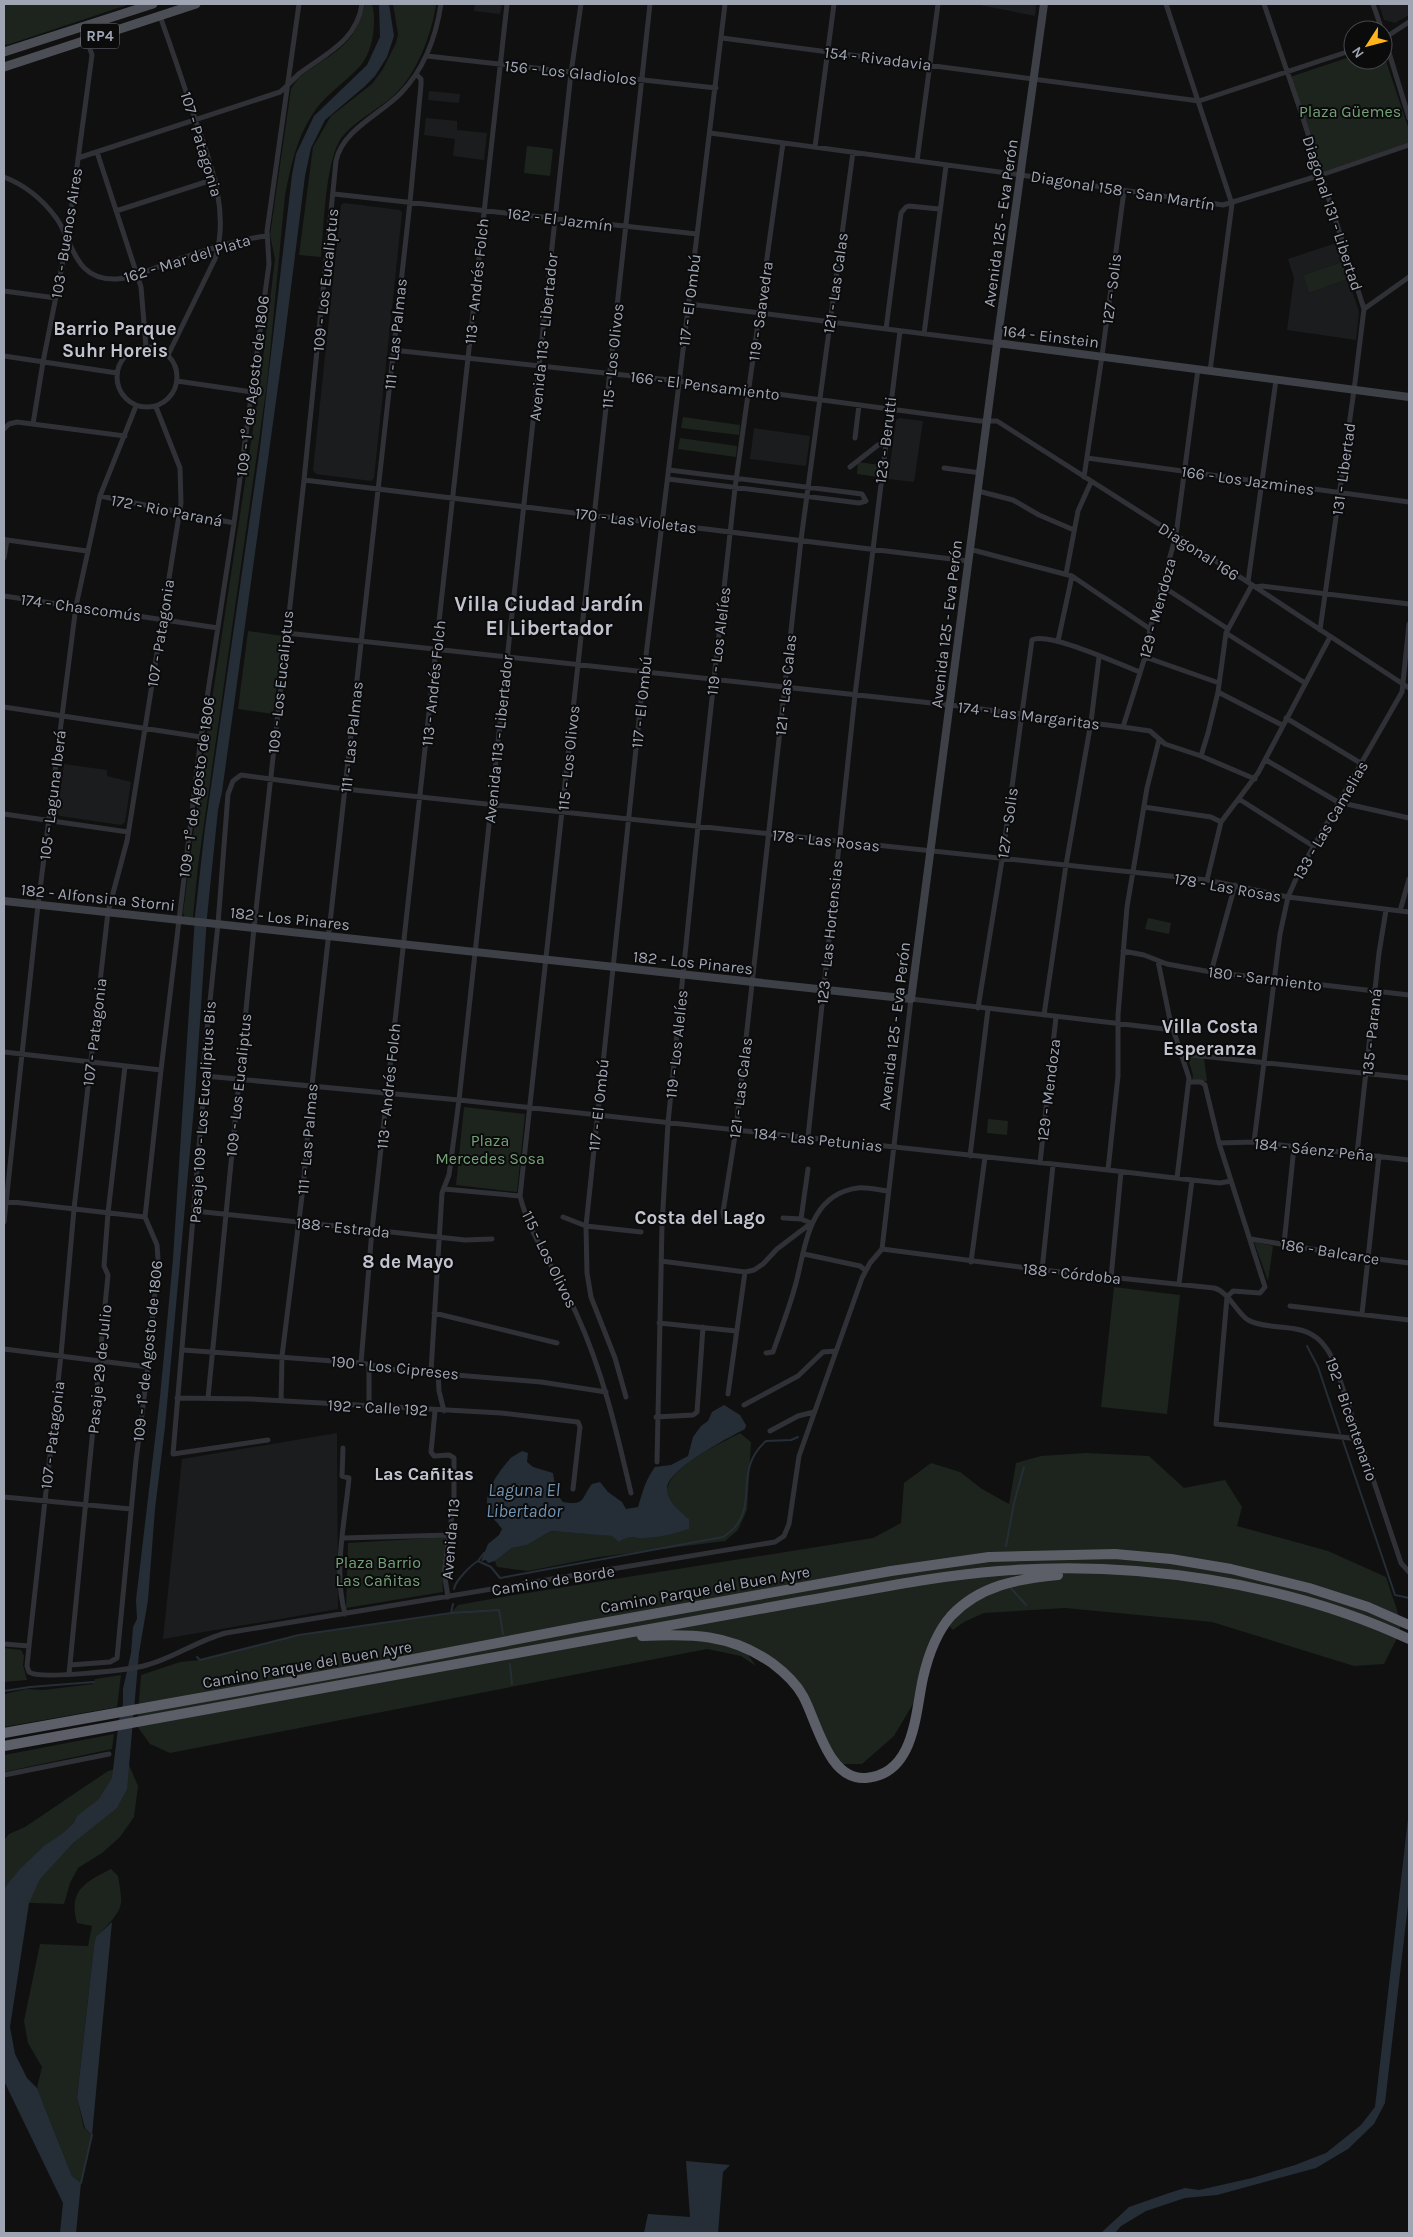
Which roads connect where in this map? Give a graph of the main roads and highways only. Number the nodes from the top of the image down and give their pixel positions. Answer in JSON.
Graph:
{"nodes":[{"id":1,"x":153,"y":4,"type":"edge"},
{"id":2,"x":196,"y":4,"type":"edge"},
{"id":3,"x":4,"y":52,"type":"edge"},
{"id":4,"x":4,"y":67,"type":"edge"},
{"id":5,"x":1141,"y":1571,"type":"junction"},
{"id":6,"x":1405,"y":1624,"type":"edge"},
{"id":7,"x":608,"y":1636,"type":"junction"},
{"id":8,"x":1409,"y":1639,"type":"edge"},
{"id":9,"x":4,"y":1733,"type":"edge"},
{"id":10,"x":4,"y":1746,"type":"edge"}],
"edges":[{"from":1,"to":3,"type":"main road","number":"RP4"},
{"from":2,"to":4,"type":"main road","number":"RP4"},
{"from":5,"to":7,"type":"highway","name":"Camino Parque del Buen Ayre"},
{"from":5,"to":7,"type":"highway"},
{"from":5,"to":8,"type":"highway","name":"Camino Parque del Buen Ayre"},
{"from":6,"to":9,"type":"highway","name":"Camino Parque del Buen Ayre"},
{"from":7,"to":10,"type":"highway","name":"Camino Parque del Buen Ayre"}]}
